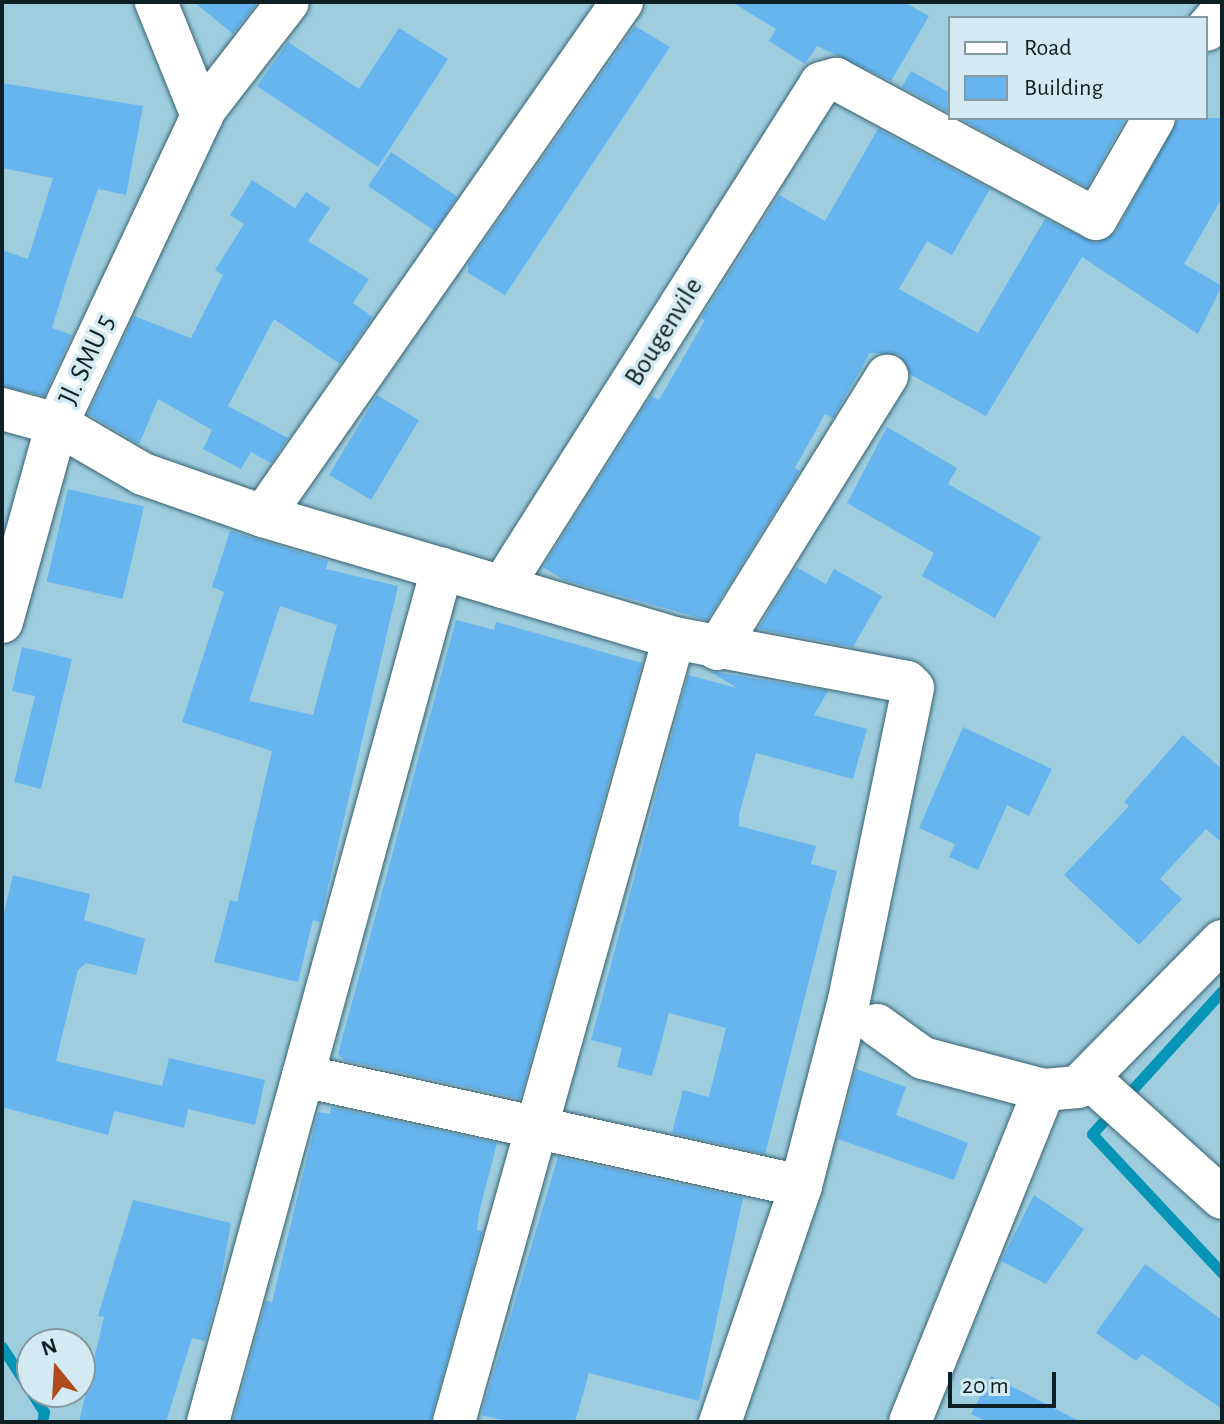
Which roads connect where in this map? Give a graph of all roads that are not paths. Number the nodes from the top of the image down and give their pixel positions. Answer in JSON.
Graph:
{"nodes":[{"id":1,"x":156,"y":2,"type":"edge"},
{"id":2,"x":288,"y":2,"type":"edge"},
{"id":3,"x":622,"y":2,"type":"edge"},
{"id":4,"x":1222,"y":11,"type":"edge"},
{"id":5,"x":1208,"y":28,"type":"edge"},
{"id":6,"x":211,"y":100,"type":"junction"},
{"id":7,"x":1153,"y":120,"type":"edge"},
{"id":8,"x":887,"y":376,"type":"dead end"},
{"id":9,"x":2,"y":409,"type":"edge"},
{"id":10,"x":57,"y":424,"type":"junction"},
{"id":11,"x":263,"y":516,"type":"junction"},
{"id":12,"x":442,"y":569,"type":"junction"},
{"id":13,"x":502,"y":587,"type":"junction"},
{"id":14,"x":2,"y":622,"type":"edge"},
{"id":15,"x":674,"y":638,"type":"junction"},
{"id":16,"x":717,"y":649,"type":"junction"},
{"id":17,"x":1222,"y":941,"type":"edge"},
{"id":18,"x":877,"y":1025,"type":"dead end"},
{"id":19,"x":303,"y":1076,"type":"junction"},
{"id":20,"x":1097,"y":1086,"type":"junction"},
{"id":21,"x":1044,"y":1090,"type":"junction"},
{"id":22,"x":537,"y":1126,"type":"junction"},
{"id":23,"x":801,"y":1186,"type":"junction"},
{"id":24,"x":1222,"y":1198,"type":"edge"},
{"id":25,"x":208,"y":1422,"type":"edge"},
{"id":26,"x":454,"y":1422,"type":"edge"},
{"id":27,"x":720,"y":1422,"type":"edge"},
{"id":28,"x":910,"y":1422,"type":"edge"}],
"edges":[{"from":1,"to":6,"type":"street"},
{"from":2,"to":6,"type":"street","name":"Jl. SMU 5"},
{"from":3,"to":11,"type":"street"},
{"from":4,"to":5,"type":"street"},
{"from":6,"to":10,"type":"street","name":"Jl. SMU 5"},
{"from":7,"to":13,"type":"street","name":"Bougenvile"},
{"from":8,"to":16,"type":"street"},
{"from":9,"to":10,"type":"street"},
{"from":10,"to":11,"type":"street"},
{"from":10,"to":14,"type":"street","name":"Jl. SMU 5"},
{"from":11,"to":12,"type":"street"},
{"from":12,"to":13,"type":"street"},
{"from":12,"to":19,"type":"street"},
{"from":13,"to":15,"type":"street"},
{"from":15,"to":16,"type":"street"},
{"from":15,"to":22,"type":"street"},
{"from":16,"to":23,"type":"street"},
{"from":17,"to":20,"type":"street"},
{"from":18,"to":21,"type":"street"},
{"from":19,"to":22,"type":"street"},
{"from":19,"to":25,"type":"street"},
{"from":20,"to":21,"type":"street"},
{"from":20,"to":24,"type":"street"},
{"from":21,"to":28,"type":"street"},
{"from":22,"to":23,"type":"street"},
{"from":22,"to":26,"type":"street"},
{"from":23,"to":27,"type":"street"}]}
